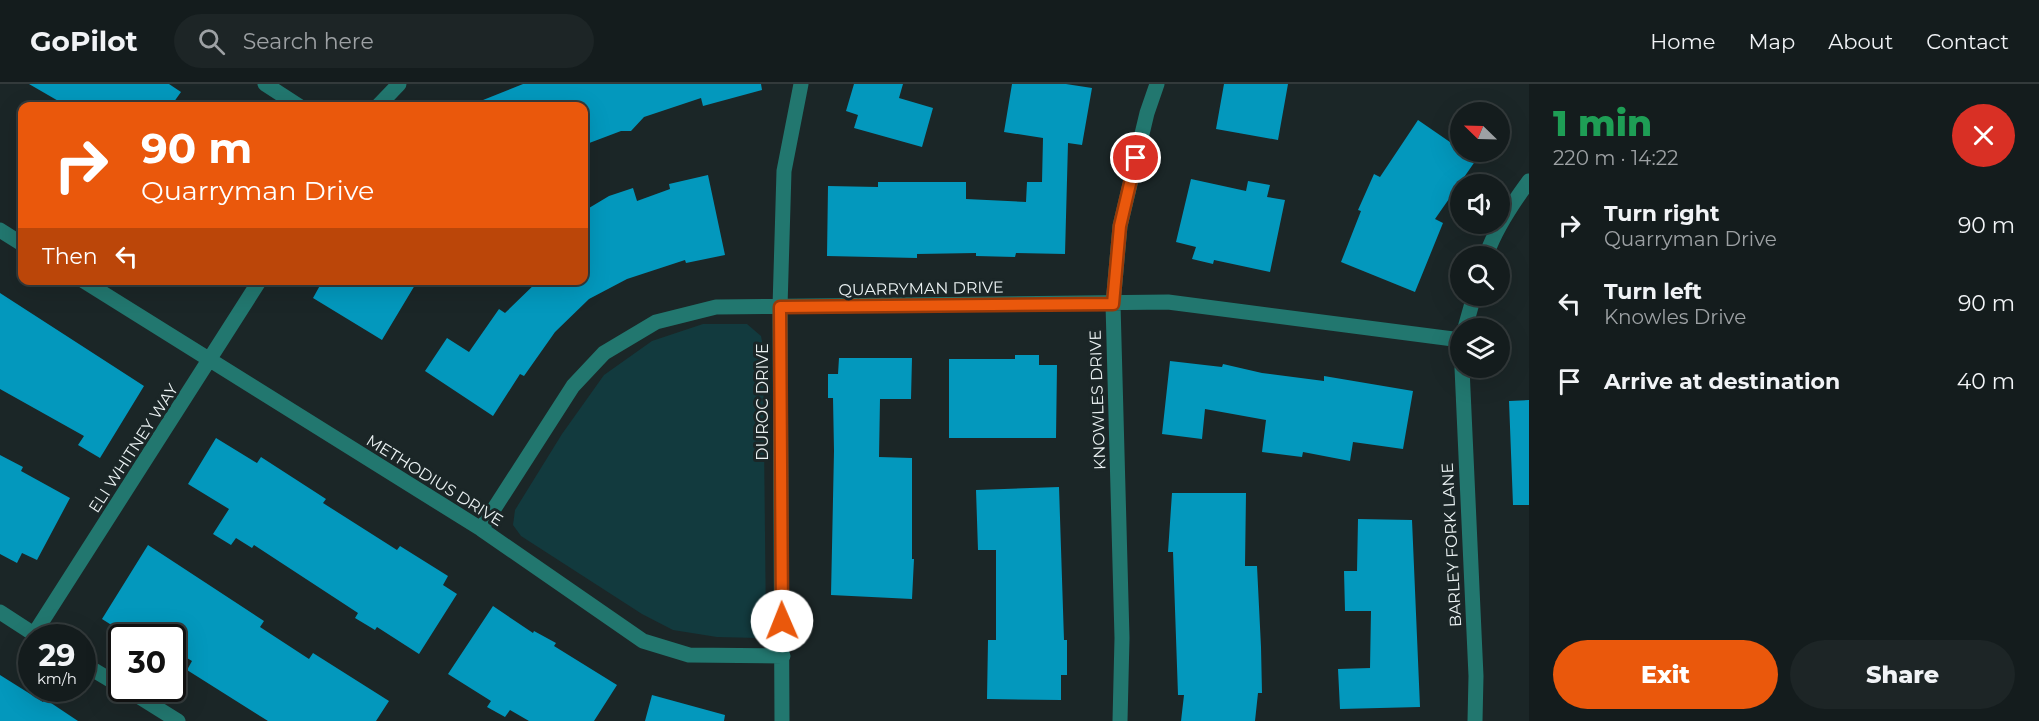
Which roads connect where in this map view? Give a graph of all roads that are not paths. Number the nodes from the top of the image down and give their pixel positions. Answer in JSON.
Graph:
{"nodes":[{"id":1,"x":265,"y":84,"type":"edge"},
{"id":2,"x":399,"y":84,"type":"edge"},
{"id":3,"x":801,"y":84,"type":"edge"},
{"id":4,"x":1157,"y":84,"type":"edge"},
{"id":5,"x":293,"y":102,"type":"edge"},
{"id":6,"x":382,"y":102,"type":"edge"},
{"id":7,"x":1529,"y":181,"type":"edge"},
{"id":8,"x":0,"y":230,"type":"edge"},
{"id":9,"x":18,"y":241,"type":"edge"},
{"id":10,"x":1491,"y":246,"type":"edge"},
{"id":11,"x":90,"y":285,"type":"edge"},
{"id":12,"x":257,"y":285,"type":"edge"},
{"id":13,"x":1113,"y":304,"type":"junction"},
{"id":14,"x":780,"y":307,"type":"junction"},
{"id":15,"x":1450,"y":339,"type":"edge"},
{"id":16,"x":210,"y":361,"type":"junction"},
{"id":17,"x":1462,"y":378,"type":"edge"},
{"id":18,"x":481,"y":529,"type":"junction"},
{"id":19,"x":0,"y":612,"type":"edge"},
{"id":20,"x":18,"y":624,"type":"edge"},
{"id":21,"x":45,"y":624,"type":"edge"},
{"id":22,"x":783,"y":656,"type":"junction"},
{"id":23,"x":146,"y":702,"type":"edge"},
{"id":24,"x":178,"y":721,"type":"edge"},
{"id":25,"x":782,"y":721,"type":"edge"},
{"id":26,"x":1120,"y":721,"type":"edge"},
{"id":27,"x":1475,"y":721,"type":"edge"}],
"edges":[{"from":1,"to":5,"type":"street"},
{"from":2,"to":6,"type":"street"},
{"from":3,"to":14,"type":"street","name":"DUROC DRIVE"},
{"from":4,"to":13,"type":"street","name":"KNOWLES DRIVE"},
{"from":7,"to":10,"type":"street"},
{"from":8,"to":9,"type":"street"},
{"from":11,"to":16,"type":"street","name":"METHODIUS DRIVE"},
{"from":12,"to":16,"type":"street","name":"ELI WHITNEY WAY"},
{"from":13,"to":14,"type":"street","name":"QUARRYMAN DRIVE"},
{"from":13,"to":15,"type":"street","name":"QUARRYMAN DRIVE"},
{"from":13,"to":26,"type":"street","name":"KNOWLES DRIVE"},
{"from":14,"to":18,"type":"street","name":"QUARRYMAN DRIVE"},
{"from":14,"to":22,"type":"street","name":"DUROC DRIVE"},
{"from":16,"to":18,"type":"street","name":"METHODIUS DRIVE"},
{"from":16,"to":21,"type":"street","name":"ELI WHITNEY WAY"},
{"from":17,"to":27,"type":"street","name":"BARLEY FORK LANE"},
{"from":18,"to":22,"type":"street","name":"METHODIUS DRIVE"},
{"from":19,"to":20,"type":"street"},
{"from":22,"to":25,"type":"street","name":"DUROC DRIVE"},
{"from":23,"to":24,"type":"street"}]}
